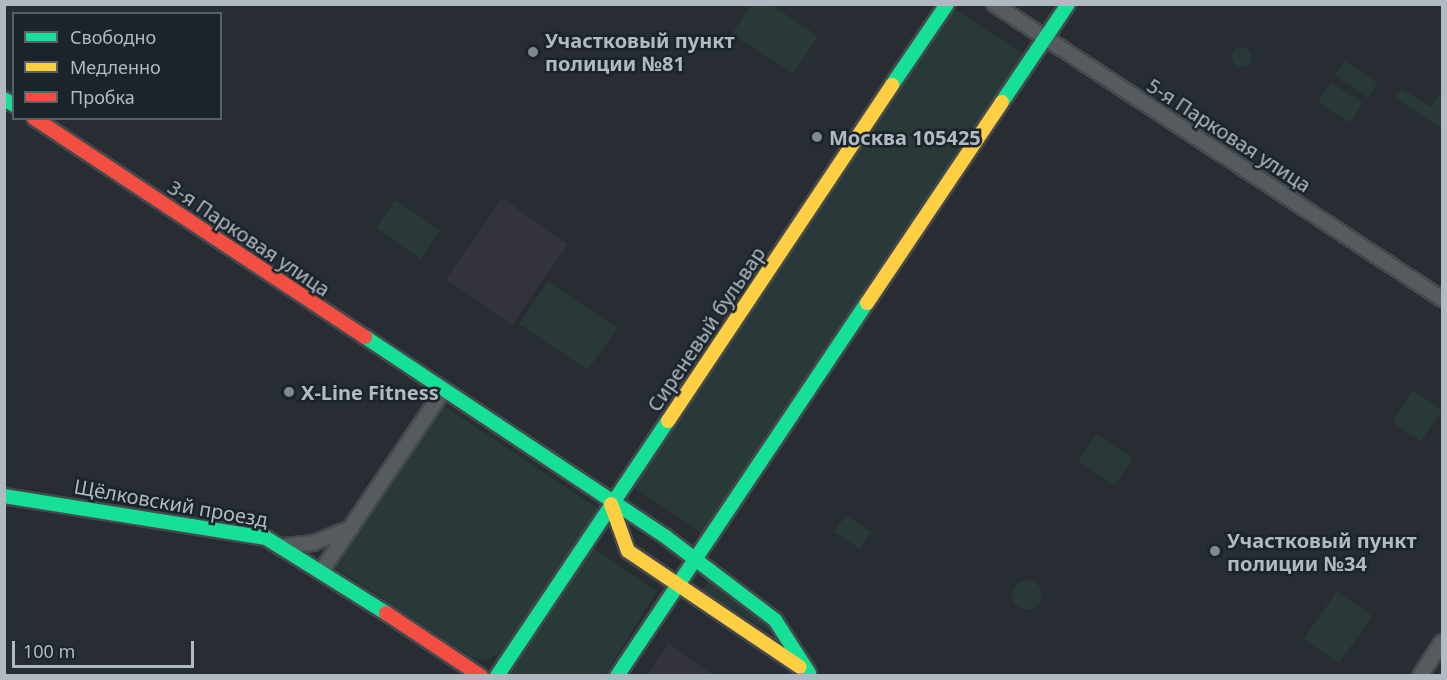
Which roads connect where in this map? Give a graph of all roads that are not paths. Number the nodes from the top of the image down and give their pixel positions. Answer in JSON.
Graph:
{"nodes":[{"id":1,"x":947,"y":4,"type":"edge"},
{"id":2,"x":994,"y":4,"type":"edge"},
{"id":3,"x":1068,"y":4,"type":"edge"},
{"id":4,"x":1045,"y":38,"type":"junction"},
{"id":5,"x":37,"y":120,"type":"edge"},
{"id":6,"x":1443,"y":299,"type":"edge"},
{"id":7,"x":443,"y":391,"type":"junction"},
{"id":8,"x":4,"y":496,"type":"edge"},
{"id":9,"x":611,"y":504,"type":"junction"},
{"id":10,"x":351,"y":528,"type":"junction"},
{"id":11,"x":285,"y":546,"type":"junction"},
{"id":12,"x":695,"y":560,"type":"junction"},
{"id":13,"x":322,"y":570,"type":"junction"},
{"id":14,"x":678,"y":586,"type":"junction"},
{"id":15,"x":1443,"y":642,"type":"edge"},
{"id":16,"x":810,"y":674,"type":"edge"},
{"id":17,"x":481,"y":675,"type":"edge"},
{"id":18,"x":497,"y":675,"type":"edge"},
{"id":19,"x":617,"y":675,"type":"edge"},
{"id":20,"x":1420,"y":675,"type":"edge"}],
"edges":[{"from":1,"to":9,"type":"street","name":"Сиреневый бульвар"},
{"from":2,"to":4,"type":"street","name":"5-я Парковая улица"},
{"from":3,"to":4,"type":"street"},
{"from":4,"to":6,"type":"street","name":"5-я Парковая улица"},
{"from":4,"to":12,"type":"street"},
{"from":5,"to":7,"type":"street","name":"3-я Парковая улица"},
{"from":7,"to":9,"type":"street","name":"3-я Парковая улица"},
{"from":7,"to":10,"type":"street"},
{"from":8,"to":11,"type":"street","name":"Щёлковский проезд"},
{"from":9,"to":12,"type":"street","name":"3-я Парковая улица"},
{"from":9,"to":14,"type":"street"},
{"from":9,"to":18,"type":"street","name":"Сиреневый бульвар"},
{"from":10,"to":11,"type":"street"},
{"from":10,"to":13,"type":"street"},
{"from":11,"to":13,"type":"street","name":"Щёлковский проезд"},
{"from":12,"to":14,"type":"street"},
{"from":12,"to":16,"type":"street"},
{"from":13,"to":17,"type":"street","name":"Щёлковский проезд"},
{"from":14,"to":16,"type":"street"},
{"from":14,"to":19,"type":"street"},
{"from":15,"to":20,"type":"street"}]}
